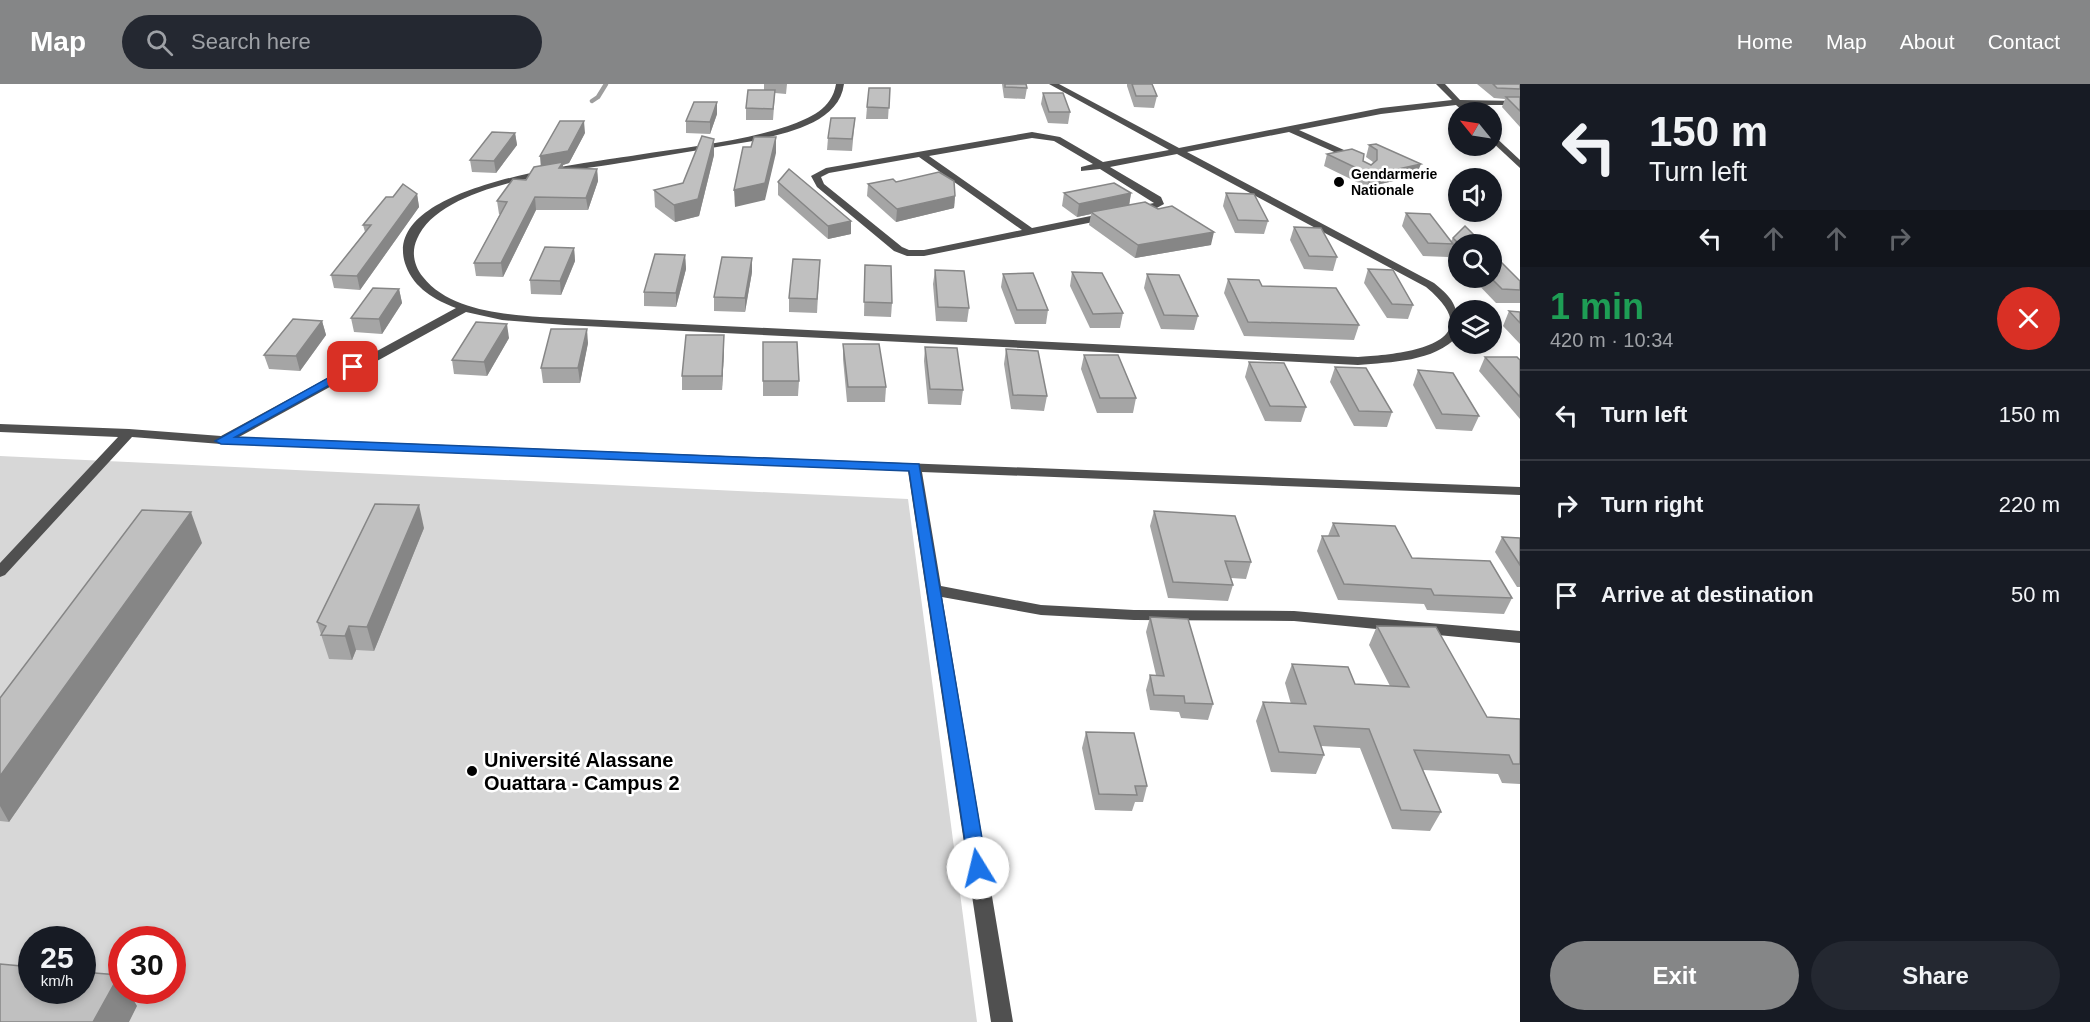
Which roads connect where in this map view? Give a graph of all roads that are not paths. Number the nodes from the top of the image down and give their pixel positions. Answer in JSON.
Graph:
{"nodes":[{"id":1,"x":840,"y":84,"type":"edge"},
{"id":2,"x":1053,"y":84,"type":"edge"},
{"id":3,"x":1440,"y":84,"type":"edge"},
{"id":4,"x":1458,"y":102,"type":"edge"},
{"id":5,"x":1448,"y":103,"type":"edge"},
{"id":6,"x":1502,"y":103,"type":"edge"},
{"id":7,"x":1520,"y":103,"type":"edge"},
{"id":8,"x":1291,"y":129,"type":"junction"},
{"id":9,"x":1502,"y":145,"type":"edge"},
{"id":10,"x":1180,"y":151,"type":"junction"},
{"id":11,"x":922,"y":155,"type":"junction"},
{"id":12,"x":1516,"y":157,"type":"edge"},
{"id":13,"x":1368,"y":165,"type":"edge"},
{"id":14,"x":1520,"y":165,"type":"edge"},
{"id":15,"x":1103,"y":166,"type":"junction"},
{"id":16,"x":1084,"y":170,"type":"dead end"},
{"id":17,"x":1031,"y":232,"type":"junction"},
{"id":18,"x":465,"y":308,"type":"junction"},
{"id":19,"x":0,"y":428,"type":"edge"},
{"id":20,"x":129,"y":433,"type":"junction"},
{"id":21,"x":221,"y":441,"type":"junction"},
{"id":22,"x":914,"y":467,"type":"junction"},
{"id":23,"x":1520,"y":491,"type":"edge"},
{"id":24,"x":0,"y":572,"type":"edge"},
{"id":25,"x":934,"y":591,"type":"junction"},
{"id":26,"x":1520,"y":637,"type":"edge"},
{"id":27,"x":1002,"y":1022,"type":"edge"}],
"edges":[{"from":1,"to":18,"type":"street"},
{"from":2,"to":10,"type":"street"},
{"from":3,"to":4,"type":"street"},
{"from":5,"to":8,"type":"street"},
{"from":6,"to":7,"type":"street"},
{"from":8,"to":10,"type":"street"},
{"from":8,"to":13,"type":"street"},
{"from":9,"to":12,"type":"street"},
{"from":10,"to":15,"type":"street"},
{"from":10,"to":18,"type":"street"},
{"from":11,"to":15,"type":"street"},
{"from":11,"to":17,"type":"street"},
{"from":11,"to":17,"type":"street"},
{"from":12,"to":14,"type":"street"},
{"from":15,"to":16,"type":"street"},
{"from":15,"to":17,"type":"street"},
{"from":18,"to":21,"type":"street"},
{"from":19,"to":20,"type":"street"},
{"from":20,"to":21,"type":"street"},
{"from":20,"to":24,"type":"street"},
{"from":21,"to":22,"type":"street"},
{"from":22,"to":23,"type":"street"},
{"from":22,"to":25,"type":"street"},
{"from":25,"to":26,"type":"street"},
{"from":25,"to":27,"type":"street"}]}
